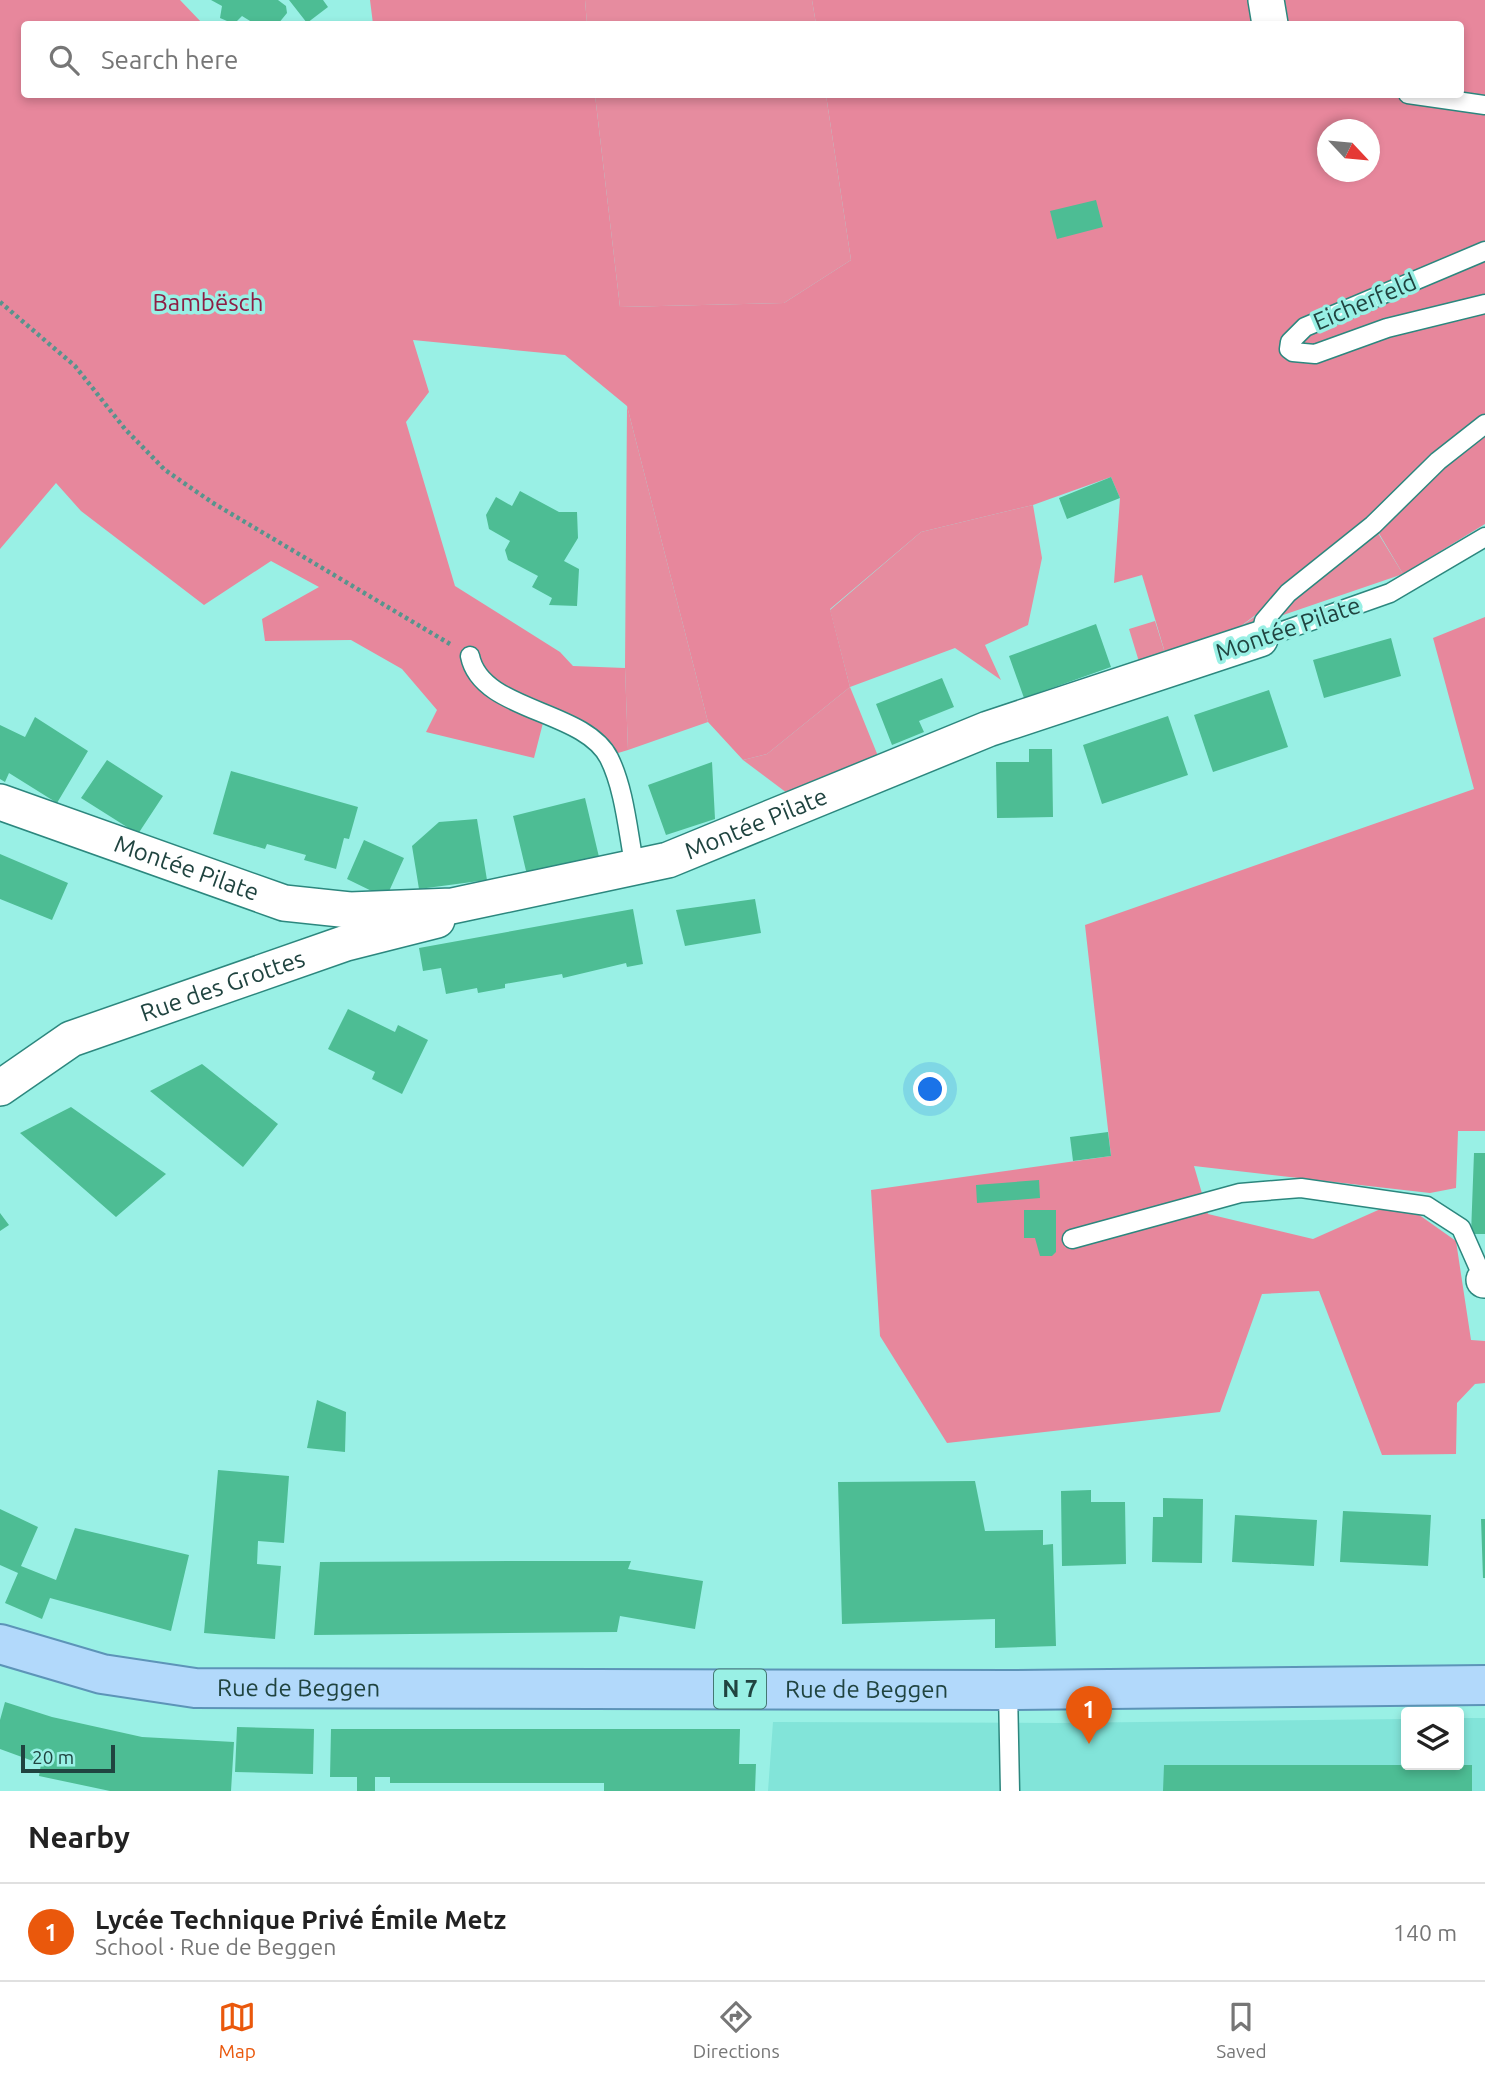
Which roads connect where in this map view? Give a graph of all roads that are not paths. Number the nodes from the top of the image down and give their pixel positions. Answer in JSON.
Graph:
{"nodes":[{"id":1,"x":1266,"y":0,"type":"edge"},
{"id":2,"x":1270,"y":21,"type":"edge"},
{"id":3,"x":1436,"y":98,"type":"edge"},
{"id":4,"x":1485,"y":105,"type":"edge"},
{"id":5,"x":1485,"y":251,"type":"edge"},
{"id":6,"x":1485,"y":304,"type":"edge"},
{"id":7,"x":1485,"y":424,"type":"edge"},
{"id":8,"x":1485,"y":537,"type":"edge"},
{"id":9,"x":1260,"y":639,"type":"junction"},
{"id":10,"x":470,"y":656,"type":"road end"},
{"id":11,"x":0,"y":802,"type":"edge"},
{"id":12,"x":635,"y":868,"type":"junction"},
{"id":13,"x":452,"y":906,"type":"junction"},
{"id":14,"x":0,"y":1088,"type":"edge"},
{"id":15,"x":1072,"y":1238,"type":"dead end"},
{"id":16,"x":1484,"y":1280,"type":"edge"},
{"id":17,"x":0,"y":1644,"type":"edge"},
{"id":18,"x":1485,"y":1685,"type":"edge"},
{"id":19,"x":1008,"y":1690,"type":"junction"},
{"id":20,"x":1010,"y":1791,"type":"edge"}],
"edges":[{"from":1,"to":2,"type":"street"},
{"from":3,"to":4,"type":"lane"},
{"from":5,"to":6,"type":"lane","name":"Eicherfeld"},
{"from":7,"to":9,"type":"lane"},
{"from":8,"to":9,"type":"lane","name":"Montée Pilate"},
{"from":9,"to":12,"type":"street","name":"Montée Pilate"},
{"from":10,"to":12,"type":"lane"},
{"from":11,"to":13,"type":"street","name":"Montée Pilate"},
{"from":12,"to":13,"type":"street","name":"Montée Pilate"},
{"from":13,"to":14,"type":"street","name":"Rue des Grottes"},
{"from":15,"to":16,"type":"lane"},
{"from":17,"to":19,"type":"main road","name":"Rue de Beggen","number":"N 7"},
{"from":18,"to":19,"type":"main road","name":"Rue de Beggen","number":"N 7"},
{"from":19,"to":20,"type":"lane"}]}
